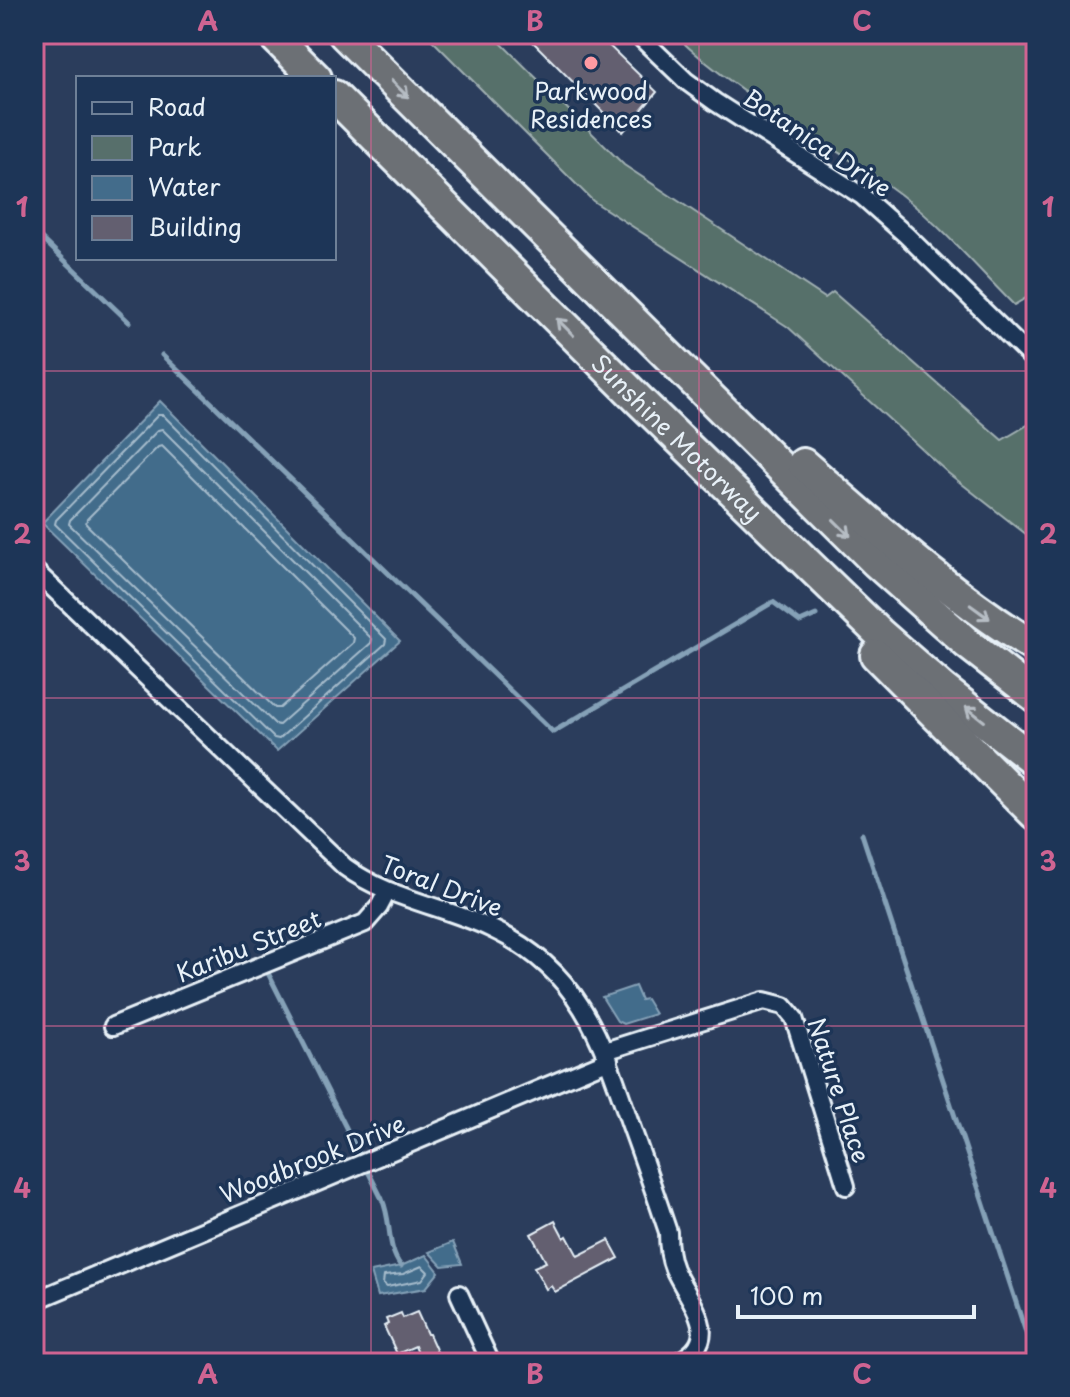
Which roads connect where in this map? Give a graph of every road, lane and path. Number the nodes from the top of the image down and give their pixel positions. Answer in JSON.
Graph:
{"nodes":[{"id":1,"x":272,"y":34,"type":"edge"},
{"id":2,"x":344,"y":34,"type":"edge"},
{"id":3,"x":637,"y":34,"type":"edge"},
{"id":4,"x":314,"y":76,"type":"edge"},
{"id":5,"x":336,"y":98,"type":"edge"},
{"id":6,"x":588,"y":276,"type":"junction"},
{"id":7,"x":1036,"y":362,"type":"edge"},
{"id":8,"x":641,"y":402,"type":"junction"},
{"id":9,"x":34,"y":570,"type":"edge"},
{"id":10,"x":1036,"y":648,"type":"edge"},
{"id":11,"x":1036,"y":697,"type":"edge"},
{"id":12,"x":1036,"y":762,"type":"edge"},
{"id":13,"x":1036,"y":815,"type":"edge"},
{"id":14,"x":387,"y":892,"type":"junction"},
{"id":15,"x":113,"y":1026,"type":"dead end"},
{"id":16,"x":607,"y":1055,"type":"junction"},
{"id":17,"x":846,"y":1186,"type":"dead end"},
{"id":18,"x":459,"y":1294,"type":"dead end"},
{"id":19,"x":34,"y":1301,"type":"edge"},
{"id":20,"x":491,"y":1363,"type":"edge"},
{"id":21,"x":675,"y":1363,"type":"edge"}],
"edges":[{"from":1,"to":4,"type":"highway"},
{"from":2,"to":6,"type":"highway","name":"Sunshine Motorway","one_way":true},
{"from":3,"to":7,"type":"street","name":"Botanica Drive"},
{"from":8,"to":5,"type":"highway","name":"Sunshine Motorway","one_way":true},
{"from":6,"to":10,"type":"highway","one_way":true},
{"from":6,"to":11,"type":"highway","name":"Sunshine Motorway","one_way":true},
{"from":12,"to":8,"type":"highway","name":"Sunshine Motorway","one_way":true},
{"from":8,"to":13,"type":"highway"},
{"from":9,"to":14,"type":"street","name":"Toral Drive"},
{"from":14,"to":15,"type":"street","name":"Karibu Street"},
{"from":14,"to":16,"type":"street","name":"Toral Drive"},
{"from":16,"to":17,"type":"street","name":"Nature Place"},
{"from":16,"to":19,"type":"street","name":"Woodbrook Drive"},
{"from":16,"to":21,"type":"street","name":"Toral Drive"},
{"from":18,"to":20,"type":"street"}]}
